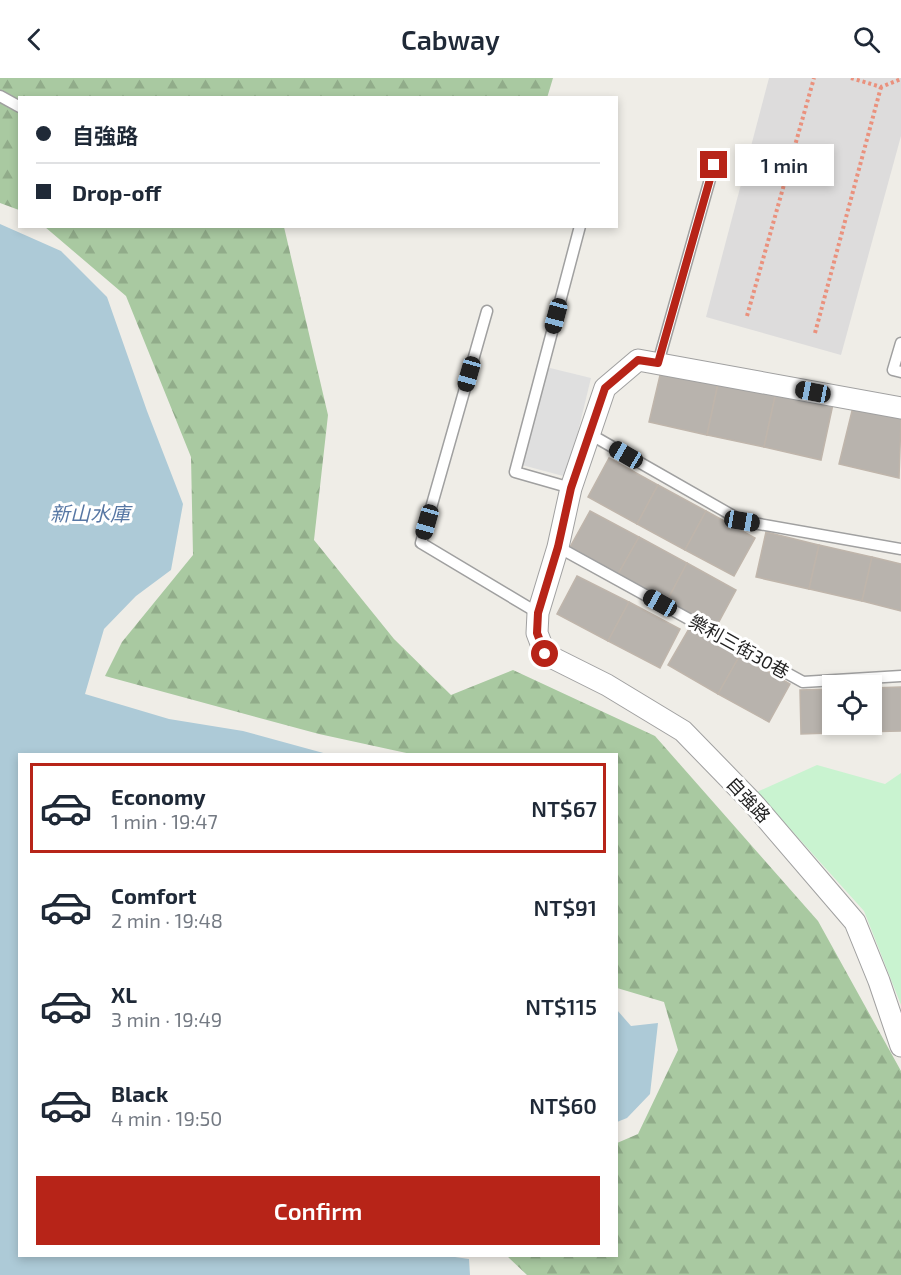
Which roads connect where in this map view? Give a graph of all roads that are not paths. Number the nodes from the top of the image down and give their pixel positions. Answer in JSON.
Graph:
{"nodes":[{"id":1,"x":0,"y":96,"type":"edge"},
{"id":2,"x":18,"y":105,"type":"edge"},
{"id":3,"x":714,"y":165,"type":"dead end"},
{"id":4,"x":579,"y":228,"type":"edge"},
{"id":5,"x":487,"y":311,"type":"dead end"},
{"id":6,"x":901,"y":343,"type":"edge"},
{"id":7,"x":658,"y":363,"type":"junction"},
{"id":8,"x":901,"y":372,"type":"edge"},
{"id":9,"x":901,"y":408,"type":"edge"},
{"id":10,"x":588,"y":434,"type":"junction"},
{"id":11,"x":571,"y":488,"type":"junction"},
{"id":12,"x":558,"y":547,"type":"junction"},
{"id":13,"x":901,"y":549,"type":"edge"},
{"id":14,"x":538,"y":613,"type":"junction"},
{"id":15,"x":901,"y":676,"type":"edge"},
{"id":16,"x":901,"y":1046,"type":"edge"}],
"edges":[{"from":1,"to":2,"type":"lane"},
{"from":3,"to":7,"type":"lane"},
{"from":4,"to":11,"type":"lane"},
{"from":5,"to":14,"type":"lane"},
{"from":6,"to":8,"type":"lane"},
{"from":7,"to":9,"type":"street"},
{"from":7,"to":10,"type":"street"},
{"from":10,"to":11,"type":"street"},
{"from":10,"to":13,"type":"lane"},
{"from":11,"to":12,"type":"street"},
{"from":12,"to":14,"type":"street"},
{"from":12,"to":15,"type":"lane","name":"樂利三街30巷"},
{"from":14,"to":16,"type":"street","name":"自強路"}]}
